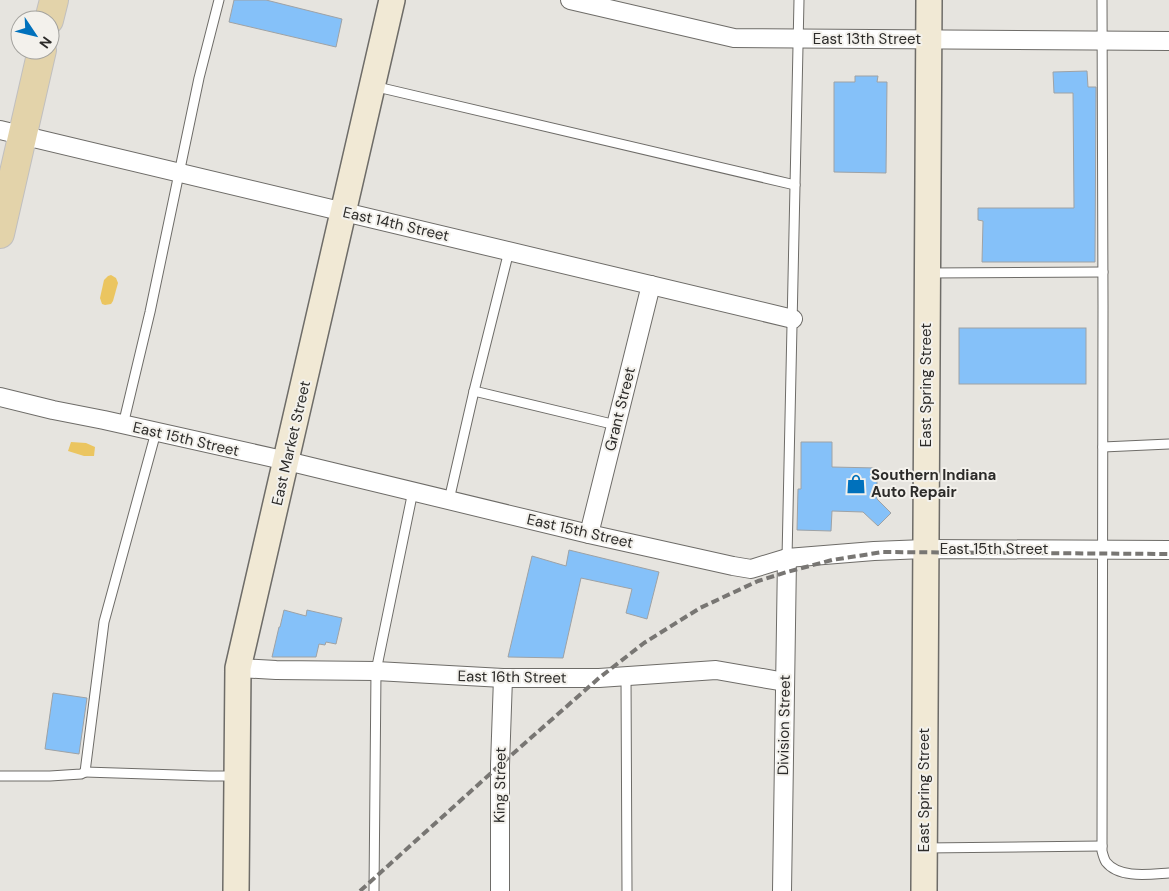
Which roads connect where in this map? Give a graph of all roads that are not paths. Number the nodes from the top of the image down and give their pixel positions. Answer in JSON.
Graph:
{"nodes":[{"id":1,"x":219,"y":0,"type":"edge"},
{"id":2,"x":392,"y":0,"type":"edge"},
{"id":3,"x":570,"y":0,"type":"edge"},
{"id":4,"x":799,"y":0,"type":"edge"},
{"id":5,"x":929,"y":0,"type":"edge"},
{"id":6,"x":1102,"y":0,"type":"edge"},
{"id":7,"x":798,"y":38,"type":"junction"},
{"id":8,"x":929,"y":39,"type":"junction"},
{"id":9,"x":1102,"y":40,"type":"junction"},
{"id":10,"x":1169,"y":41,"type":"edge"},
{"id":11,"x":23,"y":60,"type":"edge"},
{"id":12,"x":38,"y":60,"type":"edge"},
{"id":13,"x":372,"y":86,"type":"junction"},
{"id":14,"x":7,"y":138,"type":"edge"},
{"id":15,"x":179,"y":173,"type":"junction"},
{"id":16,"x":795,"y":185,"type":"junction"},
{"id":17,"x":344,"y":212,"type":"junction"},
{"id":18,"x":0,"y":234,"type":"edge"},
{"id":19,"x":509,"y":251,"type":"junction"},
{"id":20,"x":1103,"y":272,"type":"junction"},
{"id":21,"x":927,"y":273,"type":"junction"},
{"id":22,"x":650,"y":285,"type":"junction"},
{"id":23,"x":793,"y":319,"type":"junction"},
{"id":24,"x":474,"y":391,"type":"junction"},
{"id":25,"x":0,"y":397,"type":"edge"},
{"id":26,"x":123,"y":425,"type":"junction"},
{"id":27,"x":616,"y":425,"type":"junction"},
{"id":28,"x":156,"y":432,"type":"junction"},
{"id":29,"x":1169,"y":444,"type":"edge"},
{"id":30,"x":1103,"y":447,"type":"junction"},
{"id":31,"x":286,"y":461,"type":"junction"},
{"id":32,"x":413,"y":491,"type":"junction"},
{"id":33,"x":449,"y":500,"type":"junction"},
{"id":34,"x":589,"y":534,"type":"junction"},
{"id":35,"x":925,"y":549,"type":"junction"},
{"id":36,"x":1102,"y":549,"type":"junction"},
{"id":37,"x":1169,"y":550,"type":"edge"},
{"id":38,"x":787,"y":558,"type":"junction"},
{"id":39,"x":238,"y":668,"type":"junction"},
{"id":40,"x":376,"y":671,"type":"junction"},
{"id":41,"x":626,"y":676,"type":"junction"},
{"id":42,"x":503,"y":678,"type":"junction"},
{"id":43,"x":785,"y":682,"type":"junction"},
{"id":44,"x":85,"y":772,"type":"junction"},
{"id":45,"x":0,"y":776,"type":"edge"},
{"id":46,"x":238,"y":776,"type":"junction"},
{"id":47,"x":1102,"y":846,"type":"junction"},
{"id":48,"x":924,"y":848,"type":"junction"},
{"id":49,"x":1169,"y":873,"type":"edge"},
{"id":50,"x":236,"y":891,"type":"edge"},
{"id":51,"x":374,"y":891,"type":"edge"},
{"id":52,"x":500,"y":891,"type":"edge"},
{"id":53,"x":627,"y":891,"type":"edge"},
{"id":54,"x":782,"y":891,"type":"edge"},
{"id":55,"x":924,"y":891,"type":"edge"}],
"edges":[{"from":1,"to":15,"type":"lane"},
{"from":2,"to":13,"type":"street","name":"East Market Street"},
{"from":3,"to":7,"type":"street","name":"East 13th Street"},
{"from":4,"to":7,"type":"lane"},
{"from":5,"to":8,"type":"street","name":"East Spring Street"},
{"from":6,"to":9,"type":"lane"},
{"from":7,"to":8,"type":"street","name":"East 13th Street"},
{"from":7,"to":16,"type":"lane"},
{"from":8,"to":9,"type":"street","name":"East 13th Street"},
{"from":8,"to":21,"type":"street","name":"East Spring Street"},
{"from":9,"to":10,"type":"street","name":"East 13th Street"},
{"from":9,"to":20,"type":"lane"},
{"from":11,"to":14,"type":"main road"},
{"from":12,"to":14,"type":"main road"},
{"from":13,"to":16,"type":"lane"},
{"from":13,"to":17,"type":"street","name":"East Market Street"},
{"from":14,"to":15,"type":"street","name":"East 14th Street"},
{"from":14,"to":18,"type":"main road"},
{"from":15,"to":17,"type":"street","name":"East 14th Street"},
{"from":15,"to":26,"type":"lane"},
{"from":16,"to":23,"type":"lane"},
{"from":17,"to":19,"type":"street","name":"East 14th Street"},
{"from":17,"to":31,"type":"street","name":"East Market Street"},
{"from":19,"to":22,"type":"street","name":"East 14th Street"},
{"from":19,"to":24,"type":"lane"},
{"from":20,"to":21,"type":"lane"},
{"from":20,"to":30,"type":"lane"},
{"from":21,"to":35,"type":"street","name":"East Spring Street"},
{"from":22,"to":23,"type":"street","name":"East 14th Street"},
{"from":22,"to":27,"type":"street","name":"Grant Street"},
{"from":23,"to":38,"type":"lane"},
{"from":24,"to":27,"type":"lane"},
{"from":24,"to":33,"type":"lane"},
{"from":25,"to":26,"type":"street","name":"East 15th Street"},
{"from":26,"to":28,"type":"street","name":"East 15th Street"},
{"from":27,"to":34,"type":"street","name":"Grant Street"},
{"from":28,"to":31,"type":"street","name":"East 15th Street"},
{"from":28,"to":44,"type":"lane"},
{"from":29,"to":30,"type":"lane"},
{"from":30,"to":36,"type":"lane"},
{"from":31,"to":32,"type":"street","name":"East 15th Street"},
{"from":31,"to":39,"type":"street","name":"East Market Street"},
{"from":32,"to":33,"type":"street","name":"East 15th Street"},
{"from":32,"to":40,"type":"lane"},
{"from":33,"to":34,"type":"street","name":"East 15th Street"},
{"from":34,"to":38,"type":"street","name":"East 15th Street"},
{"from":35,"to":36,"type":"street","name":"East 15th Street"},
{"from":35,"to":38,"type":"street","name":"East 15th Street"},
{"from":35,"to":48,"type":"street","name":"East Spring Street"},
{"from":36,"to":37,"type":"street","name":"East 15th Street"},
{"from":36,"to":47,"type":"lane"},
{"from":38,"to":43,"type":"street","name":"Division Street"},
{"from":39,"to":40,"type":"street","name":"East 16th Street"},
{"from":39,"to":46,"type":"street","name":"East Market Street"},
{"from":40,"to":42,"type":"street","name":"East 16th Street"},
{"from":40,"to":51,"type":"lane"},
{"from":41,"to":42,"type":"street","name":"East 16th Street"},
{"from":41,"to":43,"type":"street","name":"East 16th Street"},
{"from":41,"to":53,"type":"lane"},
{"from":42,"to":52,"type":"street","name":"King Street"},
{"from":43,"to":54,"type":"street","name":"Division Street"},
{"from":44,"to":45,"type":"lane"},
{"from":44,"to":46,"type":"lane"},
{"from":46,"to":50,"type":"street","name":"East Market Street"},
{"from":47,"to":48,"type":"lane"},
{"from":47,"to":49,"type":"lane"},
{"from":48,"to":55,"type":"street","name":"East Spring Street"}]}
